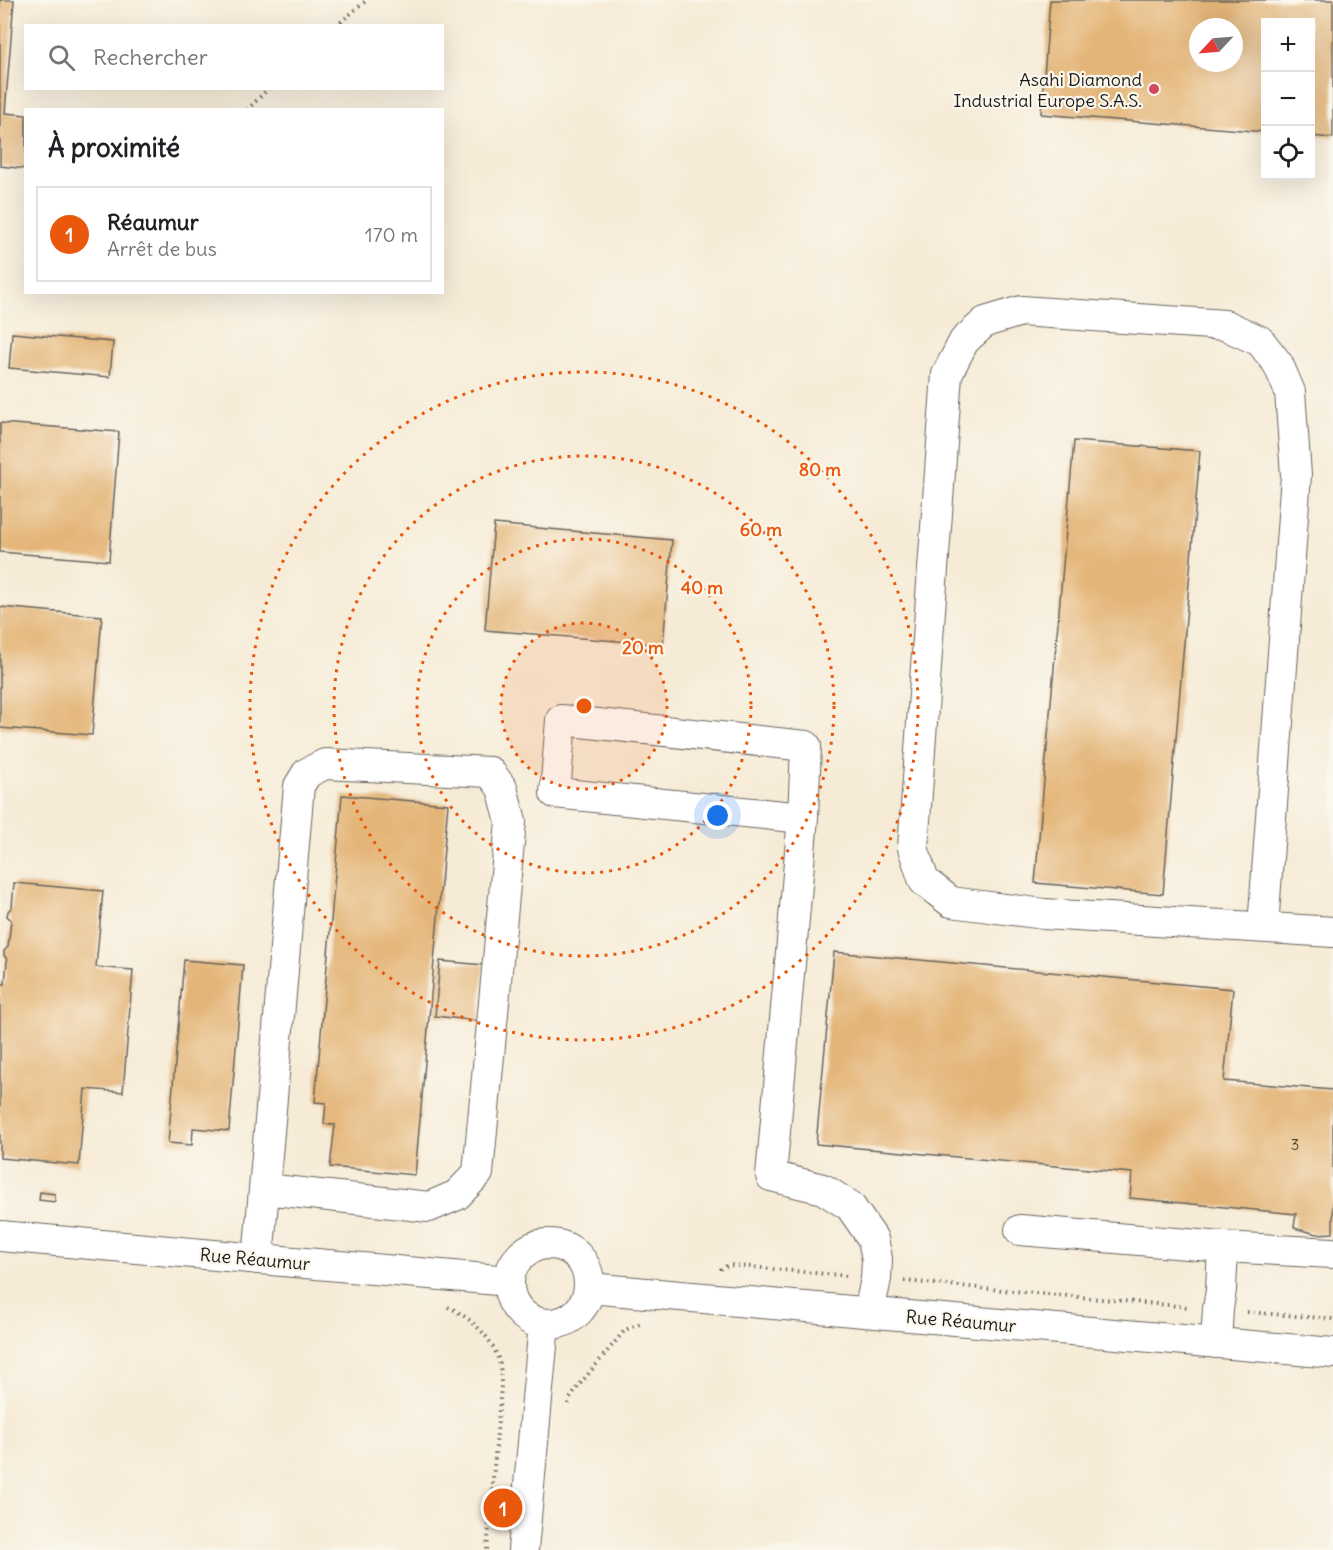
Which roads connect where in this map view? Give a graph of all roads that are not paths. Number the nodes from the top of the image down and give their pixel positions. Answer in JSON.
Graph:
{"nodes":[{"id":1,"x":803,"y":818,"type":"junction"},
{"id":2,"x":1263,"y":927,"type":"junction"},
{"id":3,"x":1333,"y":932,"type":"edge"},
{"id":4,"x":265,"y":1189,"type":"junction"},
{"id":5,"x":1020,"y":1230,"type":"dead end"},
{"id":6,"x":0,"y":1236,"type":"edge"},
{"id":7,"x":1223,"y":1247,"type":"junction"},
{"id":8,"x":1332,"y":1253,"type":"edge"},
{"id":9,"x":258,"y":1259,"type":"junction"},
{"id":10,"x":509,"y":1281,"type":"junction"},
{"id":11,"x":590,"y":1288,"type":"junction"},
{"id":12,"x":869,"y":1312,"type":"junction"},
{"id":13,"x":544,"y":1324,"type":"junction"},
{"id":14,"x":1216,"y":1343,"type":"junction"},
{"id":15,"x":1333,"y":1353,"type":"edge"},
{"id":16,"x":524,"y":1550,"type":"edge"}],
"edges":[{"from":1,"to":1,"type":"street"},
{"from":1,"to":12,"type":"street"},
{"from":2,"to":2,"type":"street"},
{"from":2,"to":3,"type":"street"},
{"from":4,"to":4,"type":"street"},
{"from":4,"to":9,"type":"street"},
{"from":5,"to":7,"type":"street"},
{"from":6,"to":9,"type":"street","name":"Rue Réaumur"},
{"from":7,"to":8,"type":"street"},
{"from":7,"to":14,"type":"street"},
{"from":9,"to":10,"type":"street","name":"Rue Réaumur"},
{"from":10,"to":11,"type":"street"},
{"from":10,"to":13,"type":"street"},
{"from":11,"to":12,"type":"street","name":"Rue Réaumur"},
{"from":11,"to":13,"type":"street"},
{"from":12,"to":14,"type":"street","name":"Rue Réaumur"},
{"from":13,"to":16,"type":"street"},
{"from":14,"to":15,"type":"street","name":"Rue Réaumur"}]}
